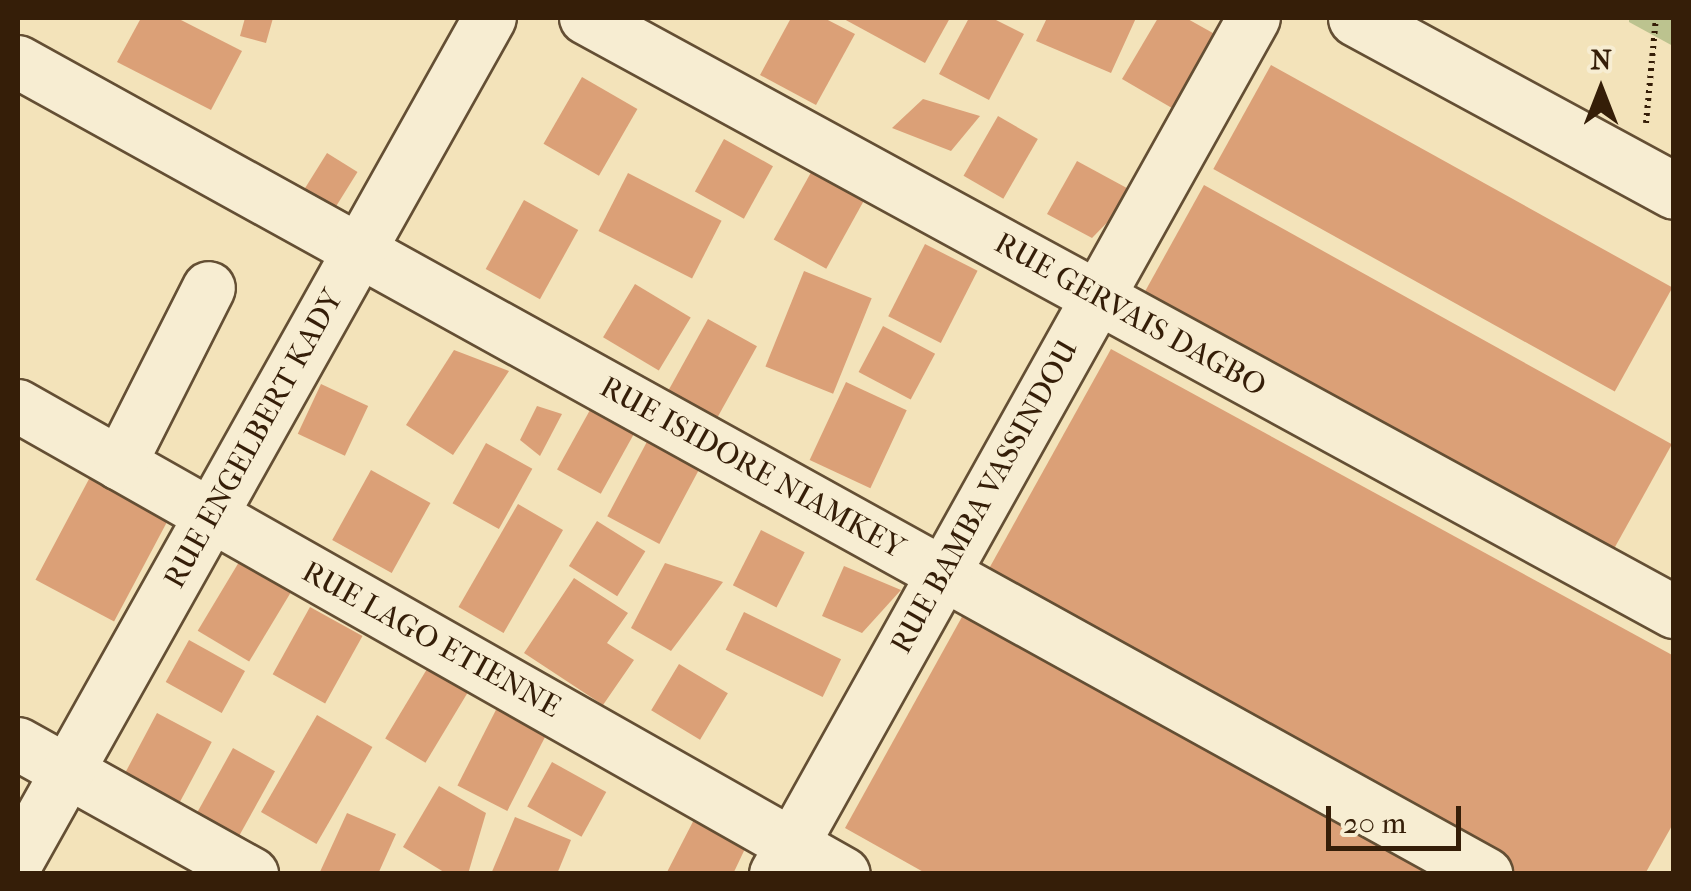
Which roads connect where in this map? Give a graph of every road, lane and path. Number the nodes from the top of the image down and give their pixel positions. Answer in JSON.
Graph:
{"nodes":[{"id":1,"x":490,"y":18,"type":"edge"},
{"id":2,"x":586,"y":18,"type":"edge"},
{"id":3,"x":1254,"y":18,"type":"edge"},
{"id":4,"x":1356,"y":18,"type":"edge"},
{"id":5,"x":1656,"y":18,"type":"edge"},
{"id":6,"x":18,"y":62,"type":"edge"},
{"id":7,"x":1658,"y":183,"type":"edge"},
{"id":8,"x":359,"y":251,"type":"junction"},
{"id":9,"x":209,"y":288,"type":"dead end"},
{"id":10,"x":1096,"y":296,"type":"junction"},
{"id":11,"x":18,"y":406,"type":"edge"},
{"id":12,"x":120,"y":464,"type":"junction"},
{"id":13,"x":212,"y":516,"type":"junction"},
{"id":14,"x":944,"y":574,"type":"junction"},
{"id":15,"x":1674,"y":612,"type":"edge"},
{"id":16,"x":18,"y":744,"type":"edge"},
{"id":17,"x":68,"y":772,"type":"junction"},
{"id":18,"x":784,"y":859,"type":"edge"},
{"id":19,"x":18,"y":860,"type":"edge"},
{"id":20,"x":252,"y":874,"type":"edge"},
{"id":21,"x":844,"y":874,"type":"edge"},
{"id":22,"x":1486,"y":874,"type":"edge"}],
"edges":[{"from":1,"to":8,"type":"street","name":"RUE ENGELBERT KADY"},
{"from":2,"to":10,"type":"street","name":"RUE GERVAIS DAGBO"},
{"from":3,"to":10,"type":"street","name":"RUE BAMBA VASSINDOU"},
{"from":4,"to":7,"type":"street"},
{"from":5,"to":7,"type":"path"},
{"from":6,"to":8,"type":"street","name":"RUE ISIDORE NIAMKEY"},
{"from":8,"to":13,"type":"street","name":"RUE ENGELBERT KADY"},
{"from":8,"to":14,"type":"street","name":"RUE ISIDORE NIAMKEY"},
{"from":9,"to":12,"type":"street"},
{"from":10,"to":14,"type":"street","name":"RUE BAMBA VASSINDOU"},
{"from":10,"to":15,"type":"street","name":"RUE GERVAIS DAGBO"},
{"from":11,"to":12,"type":"street","name":"RUE LAGO ETIENNE"},
{"from":12,"to":13,"type":"street","name":"RUE LAGO ETIENNE"},
{"from":13,"to":17,"type":"street","name":"RUE ENGELBERT KADY"},
{"from":13,"to":18,"type":"street","name":"RUE LAGO ETIENNE"},
{"from":14,"to":18,"type":"street","name":"RUE BAMBA VASSINDOU"},
{"from":14,"to":22,"type":"street","name":"RUE ISIDORE NIAMKEY"},
{"from":16,"to":17,"type":"street"},
{"from":17,"to":19,"type":"street","name":"RUE ENGELBERT KADY"},
{"from":17,"to":20,"type":"street"},
{"from":18,"to":21,"type":"street","name":"RUE LAGO ETIENNE"}]}
